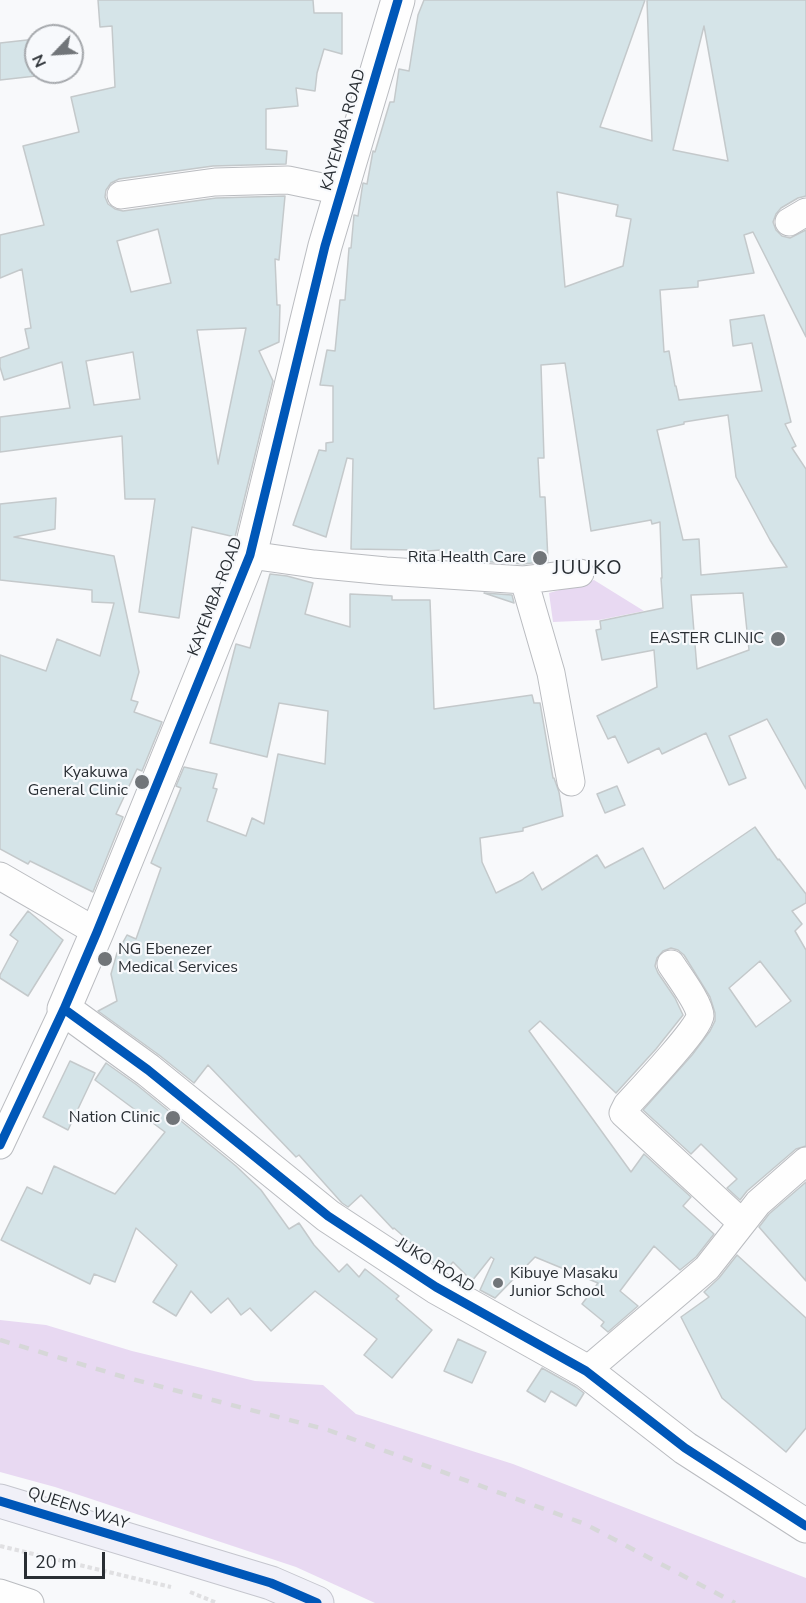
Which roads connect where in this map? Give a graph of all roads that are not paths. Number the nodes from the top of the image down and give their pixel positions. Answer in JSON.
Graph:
{"nodes":[{"id":1,"x":398,"y":0,"type":"edge"},
{"id":2,"x":341,"y":191,"type":"junction"},
{"id":3,"x":121,"y":195,"type":"dead end"},
{"id":4,"x":250,"y":555,"type":"junction"},
{"id":5,"x":580,"y":573,"type":"dead end"},
{"id":6,"x":524,"y":580,"type":"junction"},
{"id":7,"x":571,"y":782,"type":"dead end"},
{"id":8,"x":0,"y":876,"type":"edge"},
{"id":9,"x":97,"y":932,"type":"junction"},
{"id":10,"x":670,"y":964,"type":"dead end"},
{"id":11,"x":64,"y":1009,"type":"junction"},
{"id":12,"x":0,"y":1145,"type":"edge"},
{"id":13,"x":806,"y":1161,"type":"edge"},
{"id":14,"x":742,"y":1223,"type":"junction"},
{"id":15,"x":586,"y":1371,"type":"junction"},
{"id":16,"x":6,"y":1510,"type":"edge"},
{"id":17,"x":806,"y":1526,"type":"edge"},
{"id":18,"x":0,"y":1593,"type":"edge"},
{"id":19,"x":30,"y":1603,"type":"edge"},
{"id":20,"x":317,"y":1603,"type":"edge"}],
"edges":[{"from":1,"to":2,"type":"street","name":"KAYEMBA ROAD"},
{"from":2,"to":3,"type":"street"},
{"from":2,"to":4,"type":"street","name":"KAYEMBA ROAD"},
{"from":4,"to":6,"type":"street"},
{"from":4,"to":9,"type":"street","name":"KAYEMBA ROAD"},
{"from":5,"to":6,"type":"street"},
{"from":6,"to":7,"type":"street"},
{"from":8,"to":9,"type":"street"},
{"from":9,"to":11,"type":"street","name":"KAYEMBA ROAD"},
{"from":10,"to":14,"type":"street"},
{"from":11,"to":12,"type":"street","name":"KAYEMBA ROAD"},
{"from":11,"to":15,"type":"street","name":"JUKO ROAD"},
{"from":13,"to":14,"type":"street"},
{"from":14,"to":15,"type":"street"},
{"from":15,"to":17,"type":"street","name":"JUKO ROAD"},
{"from":16,"to":20,"type":"highway","name":"QUEENS WAY"},
{"from":18,"to":19,"type":"street"}]}
